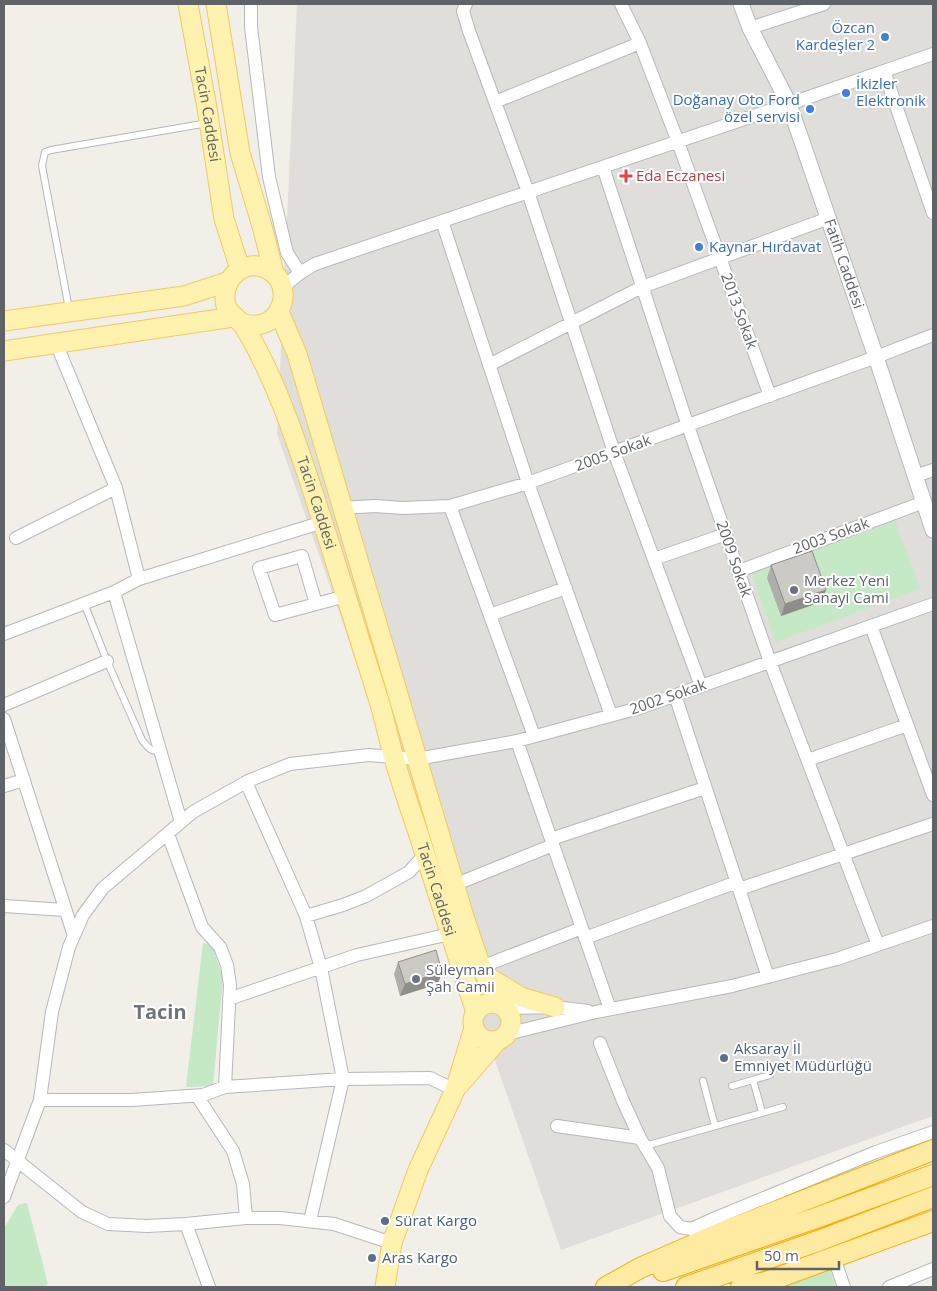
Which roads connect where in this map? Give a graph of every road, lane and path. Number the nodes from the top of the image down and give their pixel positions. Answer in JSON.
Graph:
{"nodes":[{"id":1,"x":188,"y":4,"type":"edge"},
{"id":2,"x":216,"y":4,"type":"edge"},
{"id":3,"x":251,"y":4,"type":"edge"},
{"id":4,"x":466,"y":4,"type":"edge"},
{"id":5,"x":621,"y":4,"type":"edge"},
{"id":6,"x":742,"y":4,"type":"edge"},
{"id":7,"x":824,"y":4,"type":"edge"},
{"id":8,"x":750,"y":28,"type":"junction"},
{"id":9,"x":640,"y":43,"type":"junction"},
{"id":10,"x":933,"y":54,"type":"edge"},
{"id":11,"x":884,"y":71,"type":"junction"},
{"id":12,"x":495,"y":102,"type":"junction"},
{"id":13,"x":789,"y":104,"type":"junction"},
{"id":14,"x":209,"y":123,"type":"junction"},
{"id":15,"x":678,"y":142,"type":"junction"},
{"id":16,"x":603,"y":167,"type":"junction"},
{"id":17,"x":528,"y":192,"type":"junction"},
{"id":18,"x":930,"y":194,"type":"edge"},
{"id":19,"x":933,"y":214,"type":"edge"},
{"id":20,"x":829,"y":218,"type":"junction"},
{"id":21,"x":442,"y":221,"type":"junction"},
{"id":22,"x":719,"y":258,"type":"junction"},
{"id":23,"x":300,"y":273,"type":"junction"},
{"id":24,"x":233,"y":275,"type":"junction"},
{"id":25,"x":279,"y":280,"type":"junction"},
{"id":26,"x":642,"y":287,"type":"junction"},
{"id":27,"x":69,"y":312,"type":"junction"},
{"id":28,"x":279,"y":312,"type":"junction"},
{"id":29,"x":238,"y":320,"type":"junction"},
{"id":30,"x":4,"y":321,"type":"edge"},
{"id":31,"x":571,"y":323,"type":"junction"},
{"id":32,"x":933,"y":335,"type":"edge"},
{"id":33,"x":56,"y":344,"type":"junction"},
{"id":34,"x":4,"y":351,"type":"edge"},
{"id":35,"x":876,"y":358,"type":"junction"},
{"id":36,"x":489,"y":364,"type":"junction"},
{"id":37,"x":770,"y":396,"type":"junction"},
{"id":38,"x":688,"y":426,"type":"junction"},
{"id":39,"x":614,"y":452,"type":"junction"},
{"id":40,"x":933,"y":470,"type":"edge"},
{"id":41,"x":915,"y":476,"type":"junction"},
{"id":42,"x":528,"y":483,"type":"junction"},
{"id":43,"x":116,"y":488,"type":"junction"},
{"id":44,"x":924,"y":502,"type":"junction"},
{"id":45,"x":450,"y":506,"type":"junction"},
{"id":46,"x":342,"y":508,"type":"junction"},
{"id":47,"x":323,"y":522,"type":"junction"},
{"id":48,"x":933,"y":530,"type":"edge"},
{"id":49,"x":726,"y":534,"type":"junction"},
{"id":50,"x":16,"y":538,"type":"dead end"},
{"id":51,"x":654,"y":559,"type":"junction"},
{"id":52,"x":739,"y":571,"type":"junction"},
{"id":53,"x":139,"y":579,"type":"junction"},
{"id":54,"x":566,"y":588,"type":"junction"},
{"id":55,"x":114,"y":592,"type":"junction"},
{"id":56,"x":346,"y":596,"type":"junction"},
{"id":57,"x":84,"y":603,"type":"junction"},
{"id":58,"x":316,"y":604,"type":"junction"},
{"id":59,"x":933,"y":604,"type":"edge"},
{"id":60,"x":490,"y":615,"type":"junction"},
{"id":61,"x":871,"y":626,"type":"junction"},
{"id":62,"x":4,"y":634,"type":"edge"},
{"id":63,"x":107,"y":661,"type":"junction"},
{"id":64,"x":770,"y":662,"type":"junction"},
{"id":65,"x":701,"y":686,"type":"junction"},
{"id":66,"x":674,"y":696,"type":"junction"},
{"id":67,"x":4,"y":705,"type":"edge"},
{"id":68,"x":611,"y":715,"type":"junction"},
{"id":69,"x":4,"y":718,"type":"edge"},
{"id":70,"x":907,"y":725,"type":"junction"},
{"id":71,"x":534,"y":736,"type":"junction"},
{"id":72,"x":517,"y":741,"type":"junction"},
{"id":73,"x":160,"y":750,"type":"junction"},
{"id":74,"x":394,"y":758,"type":"junction"},
{"id":75,"x":417,"y":759,"type":"junction"},
{"id":76,"x":808,"y":760,"type":"junction"},
{"id":77,"x":24,"y":780,"type":"junction"},
{"id":78,"x":246,"y":782,"type":"junction"},
{"id":79,"x":4,"y":786,"type":"edge"},
{"id":80,"x":705,"y":788,"type":"junction"},
{"id":81,"x":933,"y":795,"type":"edge"},
{"id":82,"x":181,"y":822,"type":"junction"},
{"id":83,"x":933,"y":824,"type":"edge"},
{"id":84,"x":168,"y":834,"type":"junction"},
{"id":85,"x":552,"y":842,"type":"junction"},
{"id":86,"x":843,"y":853,"type":"junction"},
{"id":87,"x":426,"y":854,"type":"junction"},
{"id":88,"x":454,"y":885,"type":"junction"},
{"id":89,"x":738,"y":885,"type":"junction"},
{"id":90,"x":4,"y":906,"type":"edge"},
{"id":91,"x":65,"y":910,"type":"junction"},
{"id":92,"x":306,"y":916,"type":"junction"},
{"id":93,"x":933,"y":926,"type":"edge"},
{"id":94,"x":584,"y":933,"type":"junction"},
{"id":95,"x":450,"y":934,"type":"junction"},
{"id":96,"x":74,"y":936,"type":"junction"},
{"id":97,"x":878,"y":945,"type":"junction"},
{"id":98,"x":320,"y":968,"type":"junction"},
{"id":99,"x":483,"y":971,"type":"junction"},
{"id":100,"x":768,"y":977,"type":"junction"},
{"id":101,"x":229,"y":999,"type":"junction"},
{"id":102,"x":503,"y":1006,"type":"junction"},
{"id":103,"x":555,"y":1007,"type":"junction"},
{"id":104,"x":610,"y":1009,"type":"junction"},
{"id":105,"x":596,"y":1012,"type":"junction"},
{"id":106,"x":475,"y":1020,"type":"junction"},
{"id":107,"x":502,"y":1038,"type":"junction"},
{"id":108,"x":600,"y":1042,"type":"dead end"},
{"id":109,"x":770,"y":1075,"type":"dead end"},
{"id":110,"x":343,"y":1079,"type":"junction"},
{"id":111,"x":753,"y":1080,"type":"junction"},
{"id":112,"x":703,"y":1081,"type":"dead end"},
{"id":113,"x":732,"y":1086,"type":"dead end"},
{"id":114,"x":225,"y":1087,"type":"junction"},
{"id":115,"x":454,"y":1090,"type":"junction"},
{"id":116,"x":197,"y":1096,"type":"junction"},
{"id":117,"x":40,"y":1100,"type":"junction"},
{"id":118,"x":783,"y":1107,"type":"dead end"},
{"id":119,"x":762,"y":1112,"type":"junction"},
{"id":120,"x":557,"y":1126,"type":"dead end"},
{"id":121,"x":715,"y":1126,"type":"junction"},
{"id":122,"x":933,"y":1132,"type":"edge"},
{"id":123,"x":642,"y":1142,"type":"junction"},
{"id":124,"x":4,"y":1150,"type":"edge"},
{"id":125,"x":933,"y":1150,"type":"edge"},
{"id":126,"x":18,"y":1162,"type":"junction"},
{"id":127,"x":932,"y":1175,"type":"edge"},
{"id":128,"x":4,"y":1197,"type":"edge"},
{"id":129,"x":933,"y":1197,"type":"edge"},
{"id":130,"x":246,"y":1218,"type":"junction"},
{"id":131,"x":933,"y":1220,"type":"edge"},
{"id":132,"x":310,"y":1221,"type":"junction"},
{"id":133,"x":186,"y":1224,"type":"junction"},
{"id":134,"x":721,"y":1224,"type":"junction"},
{"id":135,"x":392,"y":1243,"type":"junction"},
{"id":136,"x":834,"y":1258,"type":"junction"},
{"id":137,"x":933,"y":1269,"type":"edge"},
{"id":138,"x":209,"y":1287,"type":"edge"},
{"id":139,"x":385,"y":1287,"type":"edge"},
{"id":140,"x":606,"y":1287,"type":"edge"},
{"id":141,"x":616,"y":1287,"type":"edge"},
{"id":142,"x":686,"y":1287,"type":"edge"},
{"id":143,"x":741,"y":1287,"type":"edge"},
{"id":144,"x":844,"y":1287,"type":"edge"},
{"id":145,"x":889,"y":1287,"type":"edge"}],
"edges":[{"from":1,"to":14,"type":"main road","name":"Tacin Caddesi"},
{"from":2,"to":25,"type":"main road","name":"Tacin Caddesi"},
{"from":3,"to":23,"type":"street"},
{"from":4,"to":12,"type":"street"},
{"from":5,"to":9,"type":"street","name":"2013 Sokak"},
{"from":6,"to":8,"type":"street","name":"Fatih Caddesi"},
{"from":7,"to":8,"type":"street"},
{"from":8,"to":13,"type":"street","name":"Fatih Caddesi"},
{"from":9,"to":12,"type":"street"},
{"from":9,"to":15,"type":"street","name":"2013 Sokak"},
{"from":10,"to":11,"type":"street"},
{"from":11,"to":13,"type":"street"},
{"from":11,"to":18,"type":"street"},
{"from":12,"to":17,"type":"street"},
{"from":13,"to":15,"type":"street"},
{"from":13,"to":20,"type":"street","name":"Fatih Caddesi"},
{"from":14,"to":24,"type":"main road","name":"Tacin Caddesi"},
{"from":14,"to":27,"type":"lane"},
{"from":15,"to":16,"type":"street"},
{"from":15,"to":22,"type":"street","name":"2013 Sokak"},
{"from":16,"to":17,"type":"street"},
{"from":16,"to":26,"type":"street","name":"2009 Sokak"},
{"from":17,"to":21,"type":"street"},
{"from":17,"to":31,"type":"street"},
{"from":18,"to":19,"type":"street"},
{"from":20,"to":22,"type":"street"},
{"from":20,"to":35,"type":"street","name":"Fatih Caddesi"},
{"from":21,"to":23,"type":"street"},
{"from":21,"to":36,"type":"street"},
{"from":22,"to":26,"type":"street"},
{"from":22,"to":37,"type":"street","name":"2013 Sokak"},
{"from":23,"to":25,"type":"street"},
{"from":24,"to":25,"type":"main road"},
{"from":24,"to":27,"type":"main road"},
{"from":24,"to":29,"type":"main road","name":"Tacin Caddesi"},
{"from":25,"to":28,"type":"main road"},
{"from":26,"to":31,"type":"street"},
{"from":26,"to":38,"type":"street","name":"2009 Sokak"},
{"from":27,"to":30,"type":"main road"},
{"from":28,"to":29,"type":"main road"},
{"from":28,"to":46,"type":"main road","name":"Tacin Caddesi"},
{"from":29,"to":33,"type":"main road"},
{"from":29,"to":47,"type":"main road","name":"Tacin Caddesi"},
{"from":31,"to":36,"type":"street"},
{"from":31,"to":39,"type":"street"},
{"from":32,"to":35,"type":"street","name":"2005 Sokak"},
{"from":33,"to":34,"type":"main road"},
{"from":33,"to":43,"type":"street"},
{"from":35,"to":37,"type":"street","name":"2005 Sokak"},
{"from":35,"to":41,"type":"street","name":"Fatih Caddesi"},
{"from":36,"to":42,"type":"street"},
{"from":37,"to":38,"type":"street","name":"2005 Sokak"},
{"from":38,"to":39,"type":"street","name":"2005 Sokak"},
{"from":38,"to":49,"type":"street","name":"2009 Sokak"},
{"from":39,"to":42,"type":"street","name":"2005 Sokak"},
{"from":39,"to":51,"type":"street"},
{"from":40,"to":41,"type":"street"},
{"from":41,"to":44,"type":"street","name":"Fatih Caddesi"},
{"from":42,"to":45,"type":"street","name":"2005 Sokak"},
{"from":42,"to":54,"type":"street"},
{"from":43,"to":50,"type":"street"},
{"from":43,"to":53,"type":"street"},
{"from":44,"to":48,"type":"street","name":"Fatih Caddesi"},
{"from":44,"to":52,"type":"street","name":"2003 Sokak"},
{"from":45,"to":46,"type":"street","name":"2005 Sokak"},
{"from":45,"to":60,"type":"street"},
{"from":46,"to":75,"type":"main road","name":"Tacin Caddesi"},
{"from":47,"to":53,"type":"street"},
{"from":47,"to":56,"type":"main road","name":"Tacin Caddesi"},
{"from":49,"to":51,"type":"street"},
{"from":49,"to":52,"type":"street","name":"2009 Sokak"},
{"from":51,"to":65,"type":"street"},
{"from":52,"to":64,"type":"street","name":"2009 Sokak"},
{"from":53,"to":55,"type":"street"},
{"from":54,"to":60,"type":"street"},
{"from":54,"to":68,"type":"street"},
{"from":55,"to":57,"type":"street"},
{"from":55,"to":73,"type":"street"},
{"from":56,"to":58,"type":"street"},
{"from":56,"to":74,"type":"main road","name":"Tacin Caddesi"},
{"from":57,"to":62,"type":"street"},
{"from":57,"to":63,"type":"lane"},
{"from":58,"to":58,"type":"street"},
{"from":59,"to":61,"type":"street","name":"2002 Sokak"},
{"from":60,"to":71,"type":"street"},
{"from":61,"to":64,"type":"street","name":"2002 Sokak"},
{"from":61,"to":70,"type":"street"},
{"from":63,"to":67,"type":"street"},
{"from":63,"to":73,"type":"lane"},
{"from":64,"to":65,"type":"street","name":"2002 Sokak"},
{"from":64,"to":76,"type":"street","name":"2009 Sokak"},
{"from":65,"to":66,"type":"street","name":"2002 Sokak"},
{"from":66,"to":68,"type":"street","name":"2002 Sokak"},
{"from":66,"to":80,"type":"street"},
{"from":68,"to":71,"type":"street","name":"2002 Sokak"},
{"from":69,"to":77,"type":"street"},
{"from":70,"to":76,"type":"street"},
{"from":70,"to":81,"type":"street"},
{"from":71,"to":72,"type":"street","name":"2002 Sokak"},
{"from":72,"to":75,"type":"street","name":"2002 Sokak"},
{"from":72,"to":85,"type":"street"},
{"from":73,"to":82,"type":"street"},
{"from":74,"to":75,"type":"street","name":"2002 Sokak"},
{"from":74,"to":78,"type":"street","name":"2002 Sokak"},
{"from":74,"to":87,"type":"main road","name":"Tacin Caddesi"},
{"from":75,"to":88,"type":"main road","name":"Tacin Caddesi"},
{"from":76,"to":86,"type":"street","name":"2009 Sokak"},
{"from":77,"to":79,"type":"street"},
{"from":77,"to":91,"type":"street"},
{"from":78,"to":82,"type":"street","name":"2002 Sokak"},
{"from":78,"to":92,"type":"street"},
{"from":80,"to":85,"type":"street"},
{"from":80,"to":89,"type":"street"},
{"from":82,"to":84,"type":"street","name":"2002 Sokak"},
{"from":83,"to":86,"type":"street"},
{"from":84,"to":96,"type":"street","name":"2002 Sokak"},
{"from":84,"to":101,"type":"street"},
{"from":85,"to":88,"type":"street"},
{"from":85,"to":94,"type":"street"},
{"from":86,"to":89,"type":"street"},
{"from":86,"to":97,"type":"street","name":"2009 Sokak"},
{"from":87,"to":92,"type":"street"},
{"from":87,"to":95,"type":"main road","name":"Tacin Caddesi"},
{"from":88,"to":99,"type":"main road","name":"Tacin Caddesi"},
{"from":89,"to":94,"type":"street"},
{"from":89,"to":100,"type":"street"},
{"from":90,"to":91,"type":"street"},
{"from":91,"to":96,"type":"street"},
{"from":92,"to":98,"type":"street"},
{"from":93,"to":97,"type":"street"},
{"from":94,"to":99,"type":"street"},
{"from":94,"to":104,"type":"street"},
{"from":95,"to":98,"type":"street"},
{"from":95,"to":106,"type":"main road","name":"Tacin Caddesi"},
{"from":96,"to":117,"type":"street","name":"2002 Sokak"},
{"from":97,"to":100,"type":"street"},
{"from":98,"to":101,"type":"street"},
{"from":98,"to":110,"type":"street"},
{"from":99,"to":102,"type":"main road","name":"Tacin Caddesi"},
{"from":99,"to":103,"type":"main road"},
{"from":100,"to":104,"type":"street"},
{"from":101,"to":114,"type":"street"},
{"from":102,"to":103,"type":"street"},
{"from":102,"to":106,"type":"main road"},
{"from":102,"to":107,"type":"main road"},
{"from":103,"to":105,"type":"street"},
{"from":104,"to":105,"type":"street"},
{"from":105,"to":107,"type":"street"},
{"from":106,"to":107,"type":"main road"},
{"from":106,"to":115,"type":"main road"},
{"from":107,"to":115,"type":"main road"},
{"from":108,"to":123,"type":"street"},
{"from":109,"to":111,"type":"lane"},
{"from":110,"to":114,"type":"street"},
{"from":110,"to":115,"type":"street"},
{"from":110,"to":132,"type":"street"},
{"from":111,"to":113,"type":"lane"},
{"from":111,"to":119,"type":"lane"},
{"from":112,"to":121,"type":"lane"},
{"from":114,"to":116,"type":"street"},
{"from":115,"to":135,"type":"main road"},
{"from":116,"to":117,"type":"street"},
{"from":116,"to":130,"type":"street"},
{"from":117,"to":126,"type":"street","name":"2002 Sokak"},
{"from":118,"to":119,"type":"lane"},
{"from":119,"to":121,"type":"lane"},
{"from":120,"to":123,"type":"street"},
{"from":121,"to":123,"type":"lane"},
{"from":122,"to":134,"type":"street"},
{"from":123,"to":134,"type":"street"},
{"from":124,"to":126,"type":"street"},
{"from":125,"to":134,"type":"highway"},
{"from":126,"to":128,"type":"street","name":"2002 Sokak"},
{"from":126,"to":133,"type":"street"},
{"from":127,"to":141,"type":"highway"},
{"from":129,"to":142,"type":"highway"},
{"from":130,"to":132,"type":"street"},
{"from":130,"to":133,"type":"street"},
{"from":131,"to":136,"type":"highway"},
{"from":132,"to":135,"type":"street"},
{"from":133,"to":138,"type":"street"},
{"from":134,"to":140,"type":"highway"},
{"from":135,"to":139,"type":"main road"},
{"from":136,"to":143,"type":"highway"},
{"from":136,"to":144,"type":"street"},
{"from":137,"to":145,"type":"street"}]}
